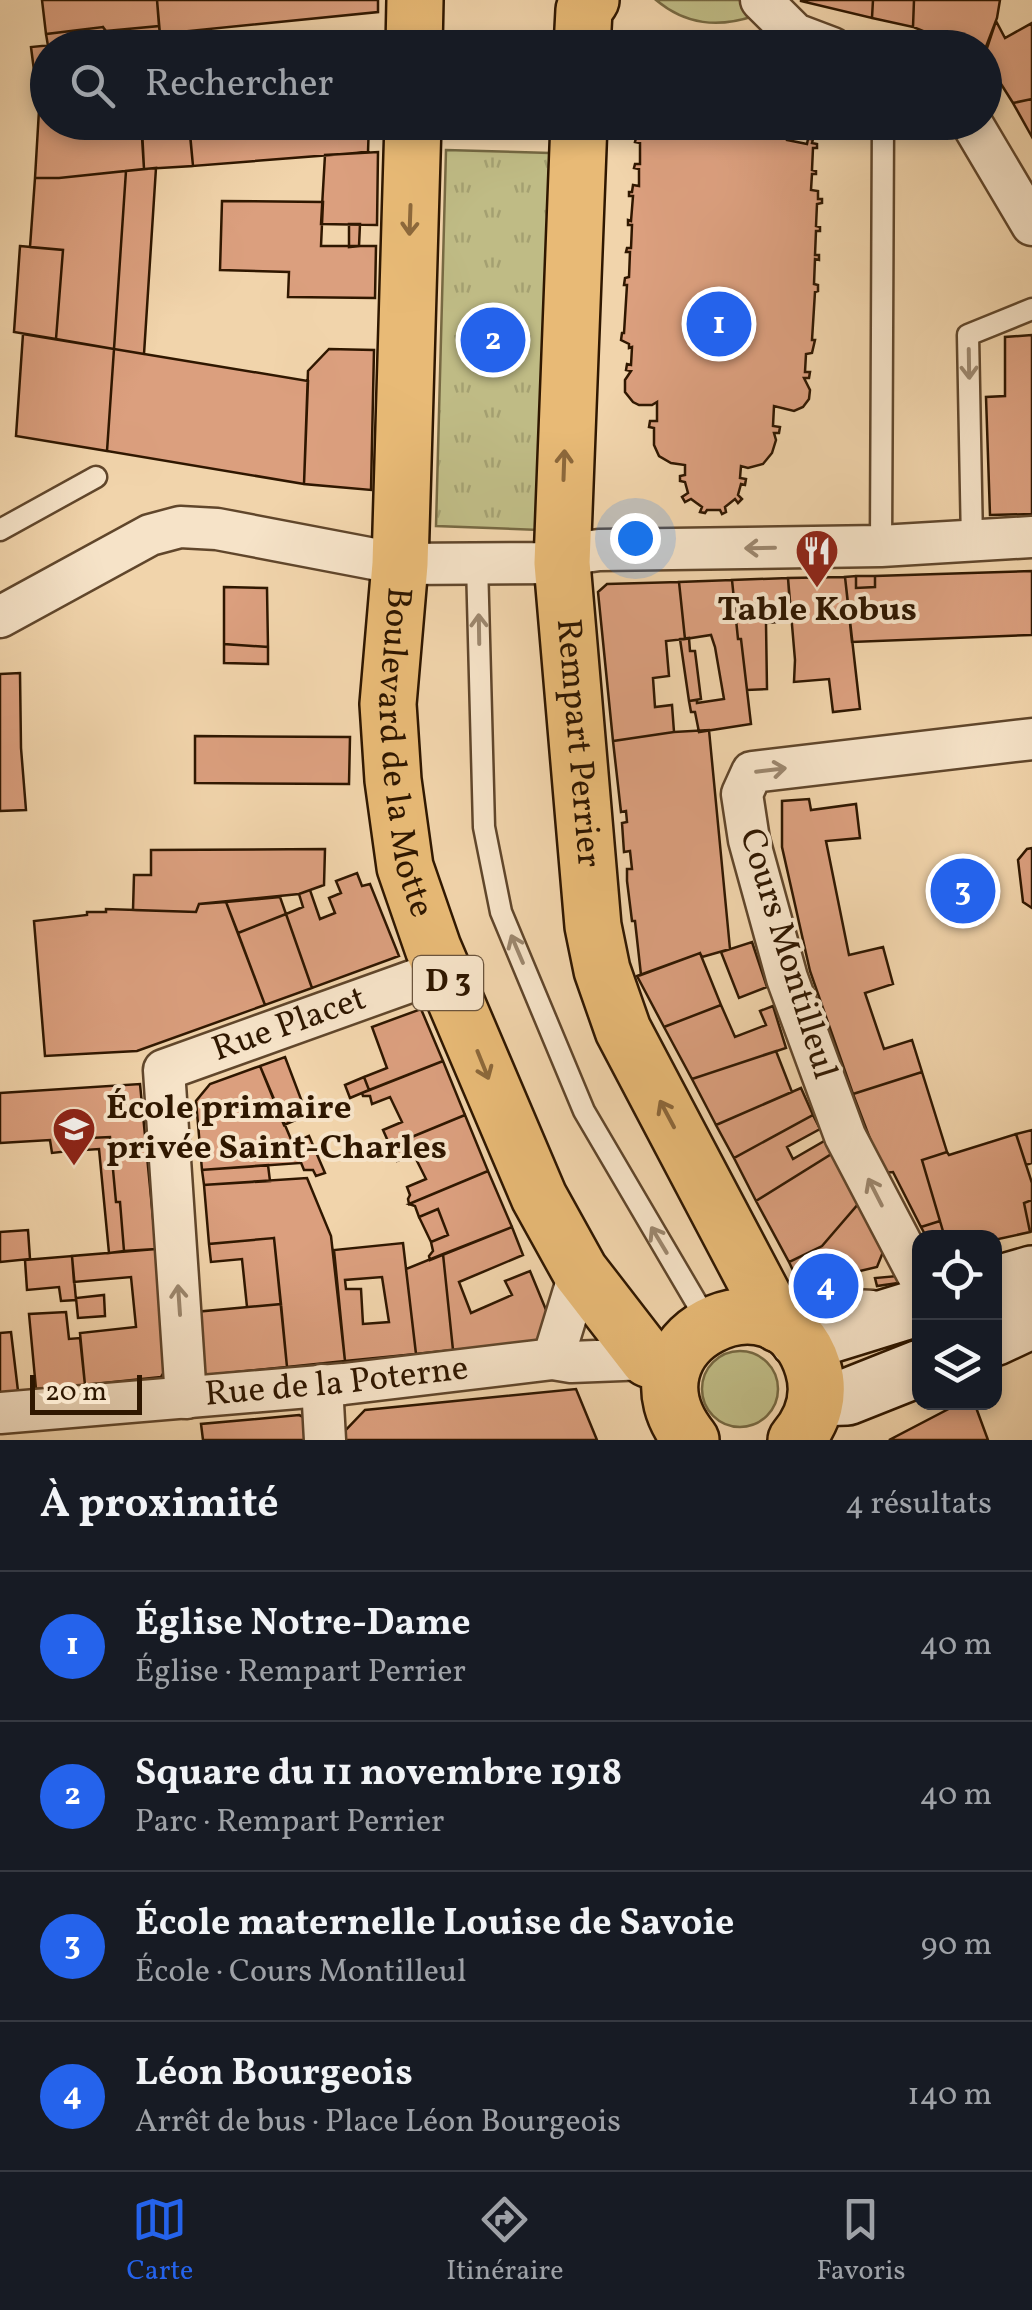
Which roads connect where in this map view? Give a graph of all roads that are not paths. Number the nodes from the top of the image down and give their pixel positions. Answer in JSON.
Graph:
{"nodes":[{"id":1,"x":415,"y":0,"type":"edge"},
{"id":2,"x":591,"y":0,"type":"edge"},
{"id":3,"x":761,"y":0,"type":"edge"},
{"id":4,"x":414,"y":30,"type":"edge"},
{"id":5,"x":583,"y":30,"type":"edge"},
{"id":6,"x":792,"y":30,"type":"edge"},
{"id":7,"x":412,"y":140,"type":"edge"},
{"id":8,"x":578,"y":140,"type":"edge"},
{"id":9,"x":882,"y":140,"type":"edge"},
{"id":10,"x":982,"y":140,"type":"edge"},
{"id":11,"x":1032,"y":225,"type":"edge"},
{"id":12,"x":1032,"y":310,"type":"edge"},
{"id":13,"x":96,"y":476,"type":"dead end"},
{"id":14,"x":0,"y":530,"type":"edge"},
{"id":15,"x":1032,"y":537,"type":"edge"},
{"id":16,"x":972,"y":542,"type":"junction"},
{"id":17,"x":880,"y":546,"type":"junction"},
{"id":18,"x":477,"y":563,"type":"junction"},
{"id":19,"x":562,"y":563,"type":"junction"},
{"id":20,"x":400,"y":564,"type":"junction"},
{"id":21,"x":0,"y":617,"type":"edge"},
{"id":22,"x":1032,"y":739,"type":"edge"},
{"id":23,"x":443,"y":970,"type":"junction"},
{"id":24,"x":912,"y":1264,"type":"edge"},
{"id":25,"x":580,"y":1270,"type":"junction"},
{"id":26,"x":1032,"y":1274,"type":"edge"},
{"id":27,"x":1002,"y":1283,"type":"edge"},
{"id":28,"x":912,"y":1308,"type":"edge"},
{"id":29,"x":1032,"y":1320,"type":"edge"},
{"id":30,"x":709,"y":1324,"type":"junction"},
{"id":31,"x":788,"y":1332,"type":"junction"},
{"id":32,"x":1002,"y":1334,"type":"edge"},
{"id":33,"x":553,"y":1360,"type":"junction"},
{"id":34,"x":912,"y":1371,"type":"edge"},
{"id":35,"x":322,"y":1385,"type":"junction"},
{"id":36,"x":670,"y":1390,"type":"edge"},
{"id":37,"x":186,"y":1398,"type":"junction"},
{"id":38,"x":0,"y":1413,"type":"edge"},
{"id":39,"x":818,"y":1424,"type":"edge"},
{"id":40,"x":324,"y":1440,"type":"edge"},
{"id":41,"x":636,"y":1440,"type":"edge"}],
"edges":[{"from":1,"to":4,"type":"main road"},
{"from":2,"to":5,"type":"main road"},
{"from":3,"to":6,"type":"street"},
{"from":7,"to":20,"type":"main road","name":"Boulevard de la Motte","number":"D 3","one_way":true},
{"from":19,"to":8,"type":"main road","name":"Rempart Perrier","one_way":true},
{"from":9,"to":17,"type":"lane"},
{"from":10,"to":11,"type":"street"},
{"from":12,"to":16,"type":"lane","one_way":true},
{"from":13,"to":14,"type":"lane"},
{"from":15,"to":16,"type":"street"},
{"from":16,"to":17,"type":"street"},
{"from":17,"to":19,"type":"street","one_way":true},
{"from":18,"to":19,"type":"street"},
{"from":18,"to":20,"type":"street"},
{"from":30,"to":18,"type":"lane","one_way":true},
{"from":31,"to":19,"type":"main road","name":"Rempart Perrier","one_way":true},
{"from":20,"to":21,"type":"street"},
{"from":20,"to":23,"type":"main road","name":"Boulevard de la Motte","number":"D 3"},
{"from":24,"to":22,"type":"street","name":"Cours Montilleul","one_way":true},
{"from":23,"to":25,"type":"main road","name":"Boulevard de la Motte","number":"D 3","one_way":true},
{"from":37,"to":23,"type":"street","name":"Rue Placet","one_way":true},
{"from":25,"to":33,"type":"street"},
{"from":25,"to":36,"type":"main road","name":"Boulevard de la Motte","number":"D 3"},
{"from":26,"to":27,"type":"main road"},
{"from":28,"to":31,"type":"main road"},
{"from":29,"to":32,"type":"main road"},
{"from":30,"to":31,"type":"main road"},
{"from":30,"to":36,"type":"main road"},
{"from":31,"to":39,"type":"main road","name":"Rempart Perrier"},
{"from":33,"to":35,"type":"street","name":"Rue de la Poterne"},
{"from":33,"to":36,"type":"street","name":"Rue de la Poterne"},
{"from":34,"to":39,"type":"main road"},
{"from":35,"to":37,"type":"street","name":"Rue de la Poterne"},
{"from":35,"to":40,"type":"street"},
{"from":36,"to":41,"type":"main road"},
{"from":37,"to":38,"type":"street","name":"Rue de la Poterne"}]}
